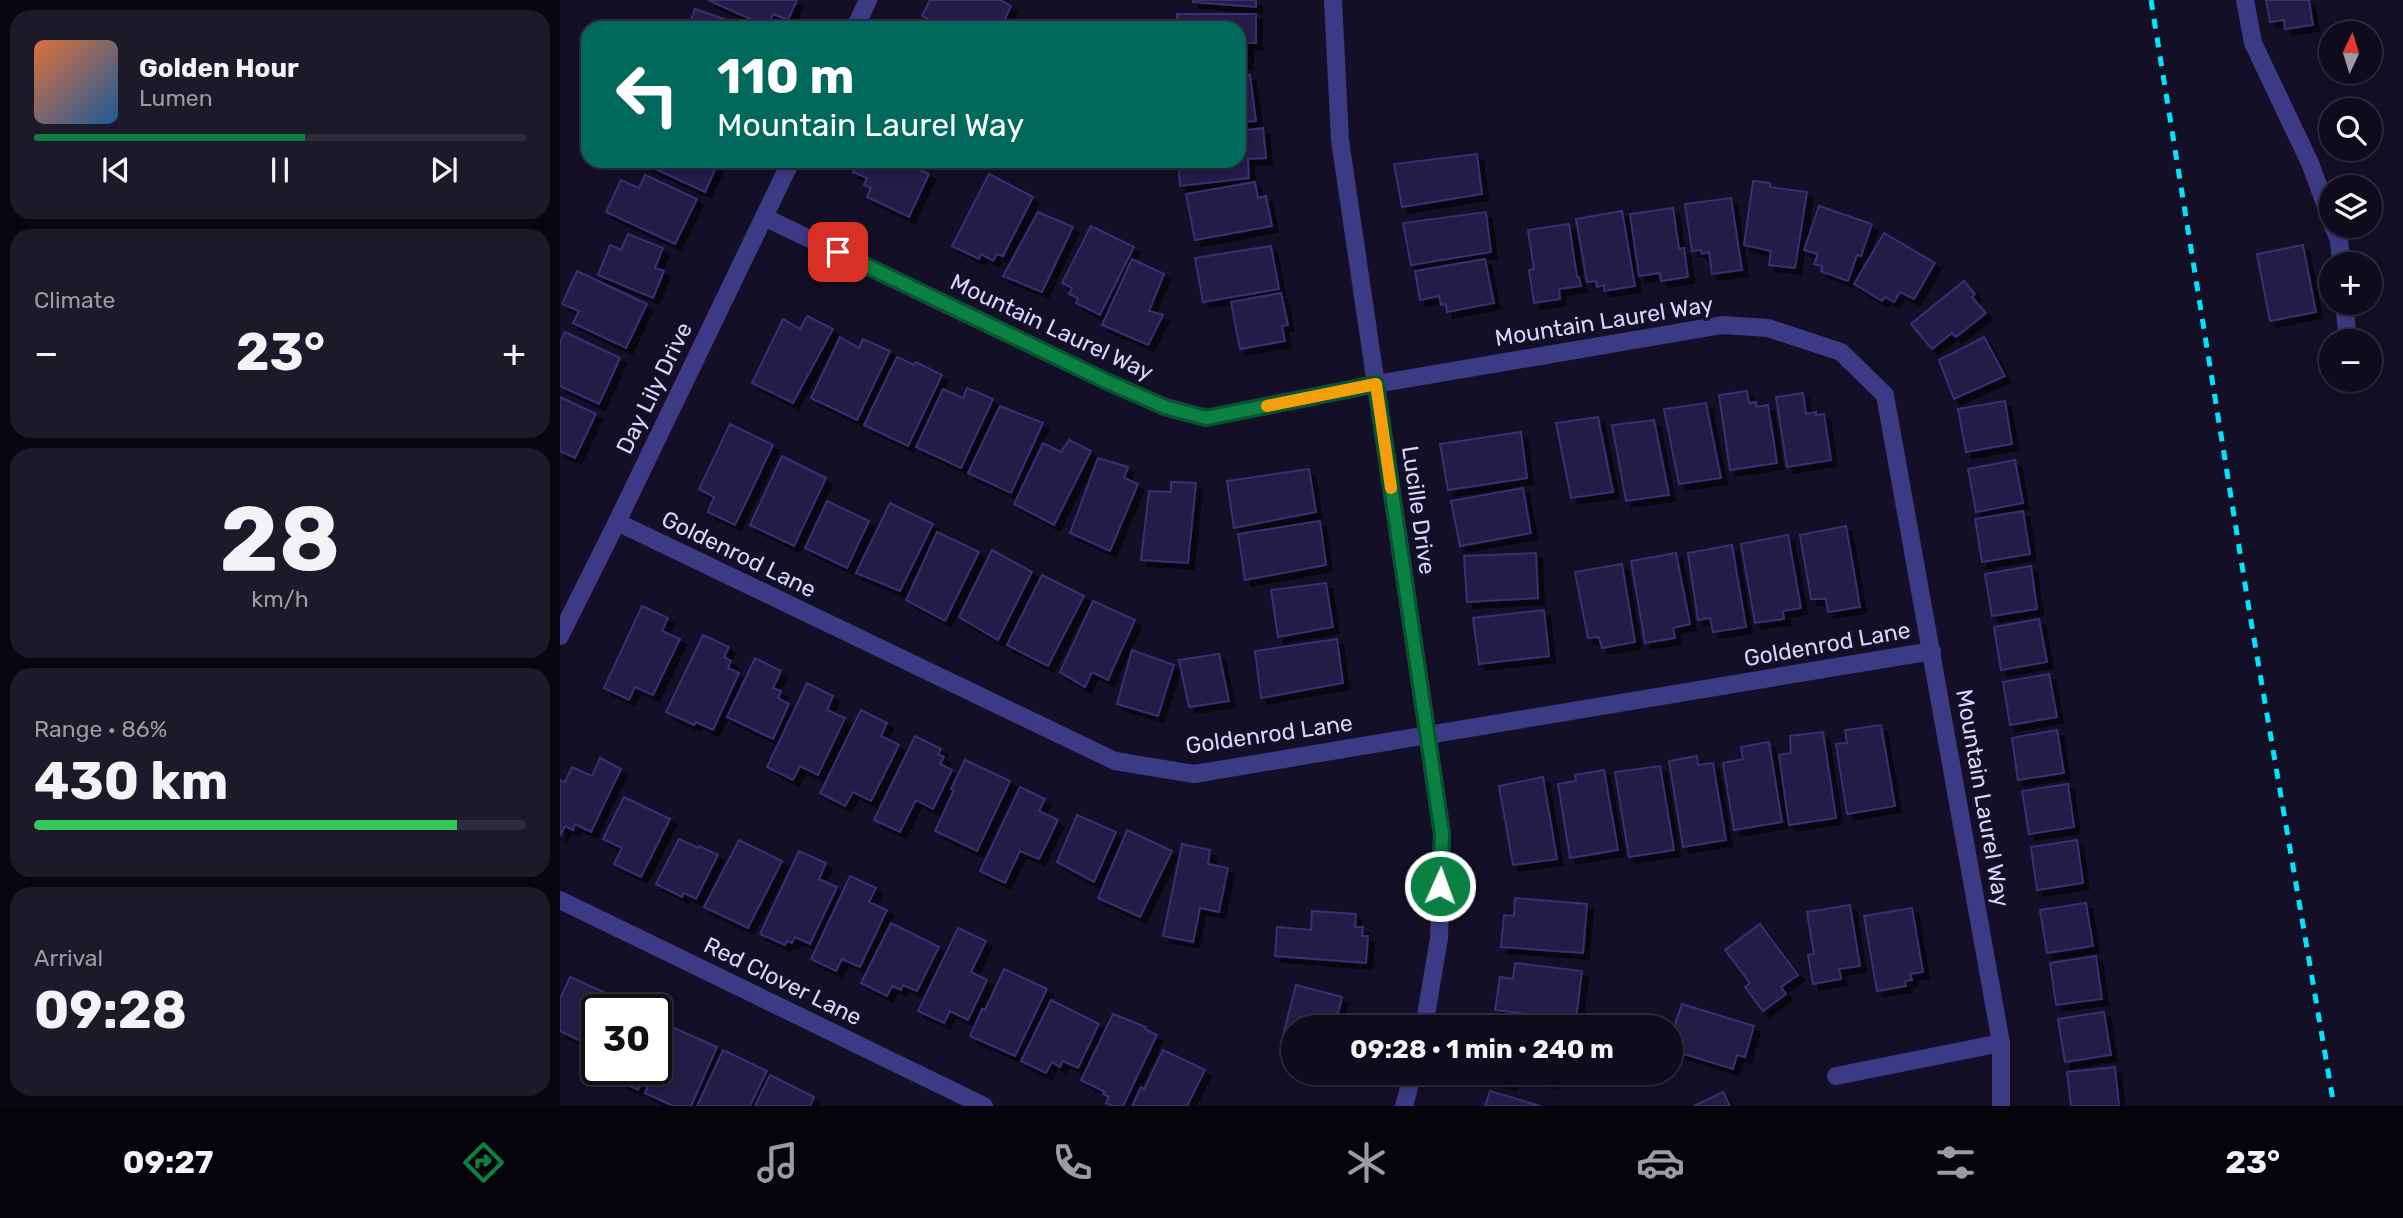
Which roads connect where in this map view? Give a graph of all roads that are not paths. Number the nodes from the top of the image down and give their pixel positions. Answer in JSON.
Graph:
{"nodes":[{"id":1,"x":868,"y":0,"type":"edge"},
{"id":2,"x":1333,"y":0,"type":"edge"},
{"id":3,"x":2245,"y":0,"type":"edge"},
{"id":4,"x":858,"y":21,"type":"edge"},
{"id":5,"x":788,"y":168,"type":"edge"},
{"id":6,"x":2319,"y":187,"type":"edge"},
{"id":7,"x":764,"y":217,"type":"junction"},
{"id":8,"x":1376,"y":384,"type":"junction"},
{"id":9,"x":617,"y":522,"type":"junction"},
{"id":10,"x":560,"y":636,"type":"edge"},
{"id":11,"x":1932,"y":651,"type":"junction"},
{"id":12,"x":1427,"y":736,"type":"junction"},
{"id":13,"x":560,"y":901,"type":"edge"},
{"id":14,"x":1426,"y":1015,"type":"edge"},
{"id":15,"x":2001,"y":1042,"type":"junction"},
{"id":16,"x":1836,"y":1076,"type":"dead end"},
{"id":17,"x":1410,"y":1085,"type":"edge"},
{"id":18,"x":984,"y":1106,"type":"edge"},
{"id":19,"x":1405,"y":1106,"type":"edge"},
{"id":20,"x":2001,"y":1106,"type":"edge"}],
"edges":[{"from":1,"to":4,"type":"street"},
{"from":2,"to":8,"type":"street","name":"Lucille Drive"},
{"from":3,"to":6,"type":"street"},
{"from":5,"to":7,"type":"street","name":"Day Lily Drive"},
{"from":7,"to":8,"type":"street","name":"Mountain Laurel Way"},
{"from":7,"to":9,"type":"street","name":"Day Lily Drive"},
{"from":8,"to":11,"type":"street","name":"Mountain Laurel Way"},
{"from":8,"to":12,"type":"street","name":"Lucille Drive"},
{"from":9,"to":10,"type":"street","name":"Day Lily Drive"},
{"from":9,"to":12,"type":"street","name":"Goldenrod Lane"},
{"from":11,"to":12,"type":"street","name":"Goldenrod Lane"},
{"from":11,"to":15,"type":"street","name":"Mountain Laurel Way"},
{"from":12,"to":14,"type":"street","name":"Lucille Drive"},
{"from":13,"to":18,"type":"street","name":"Red Clover Lane"},
{"from":15,"to":16,"type":"street"},
{"from":15,"to":20,"type":"street","name":"Mountain Laurel Way"},
{"from":17,"to":19,"type":"street"}]}
